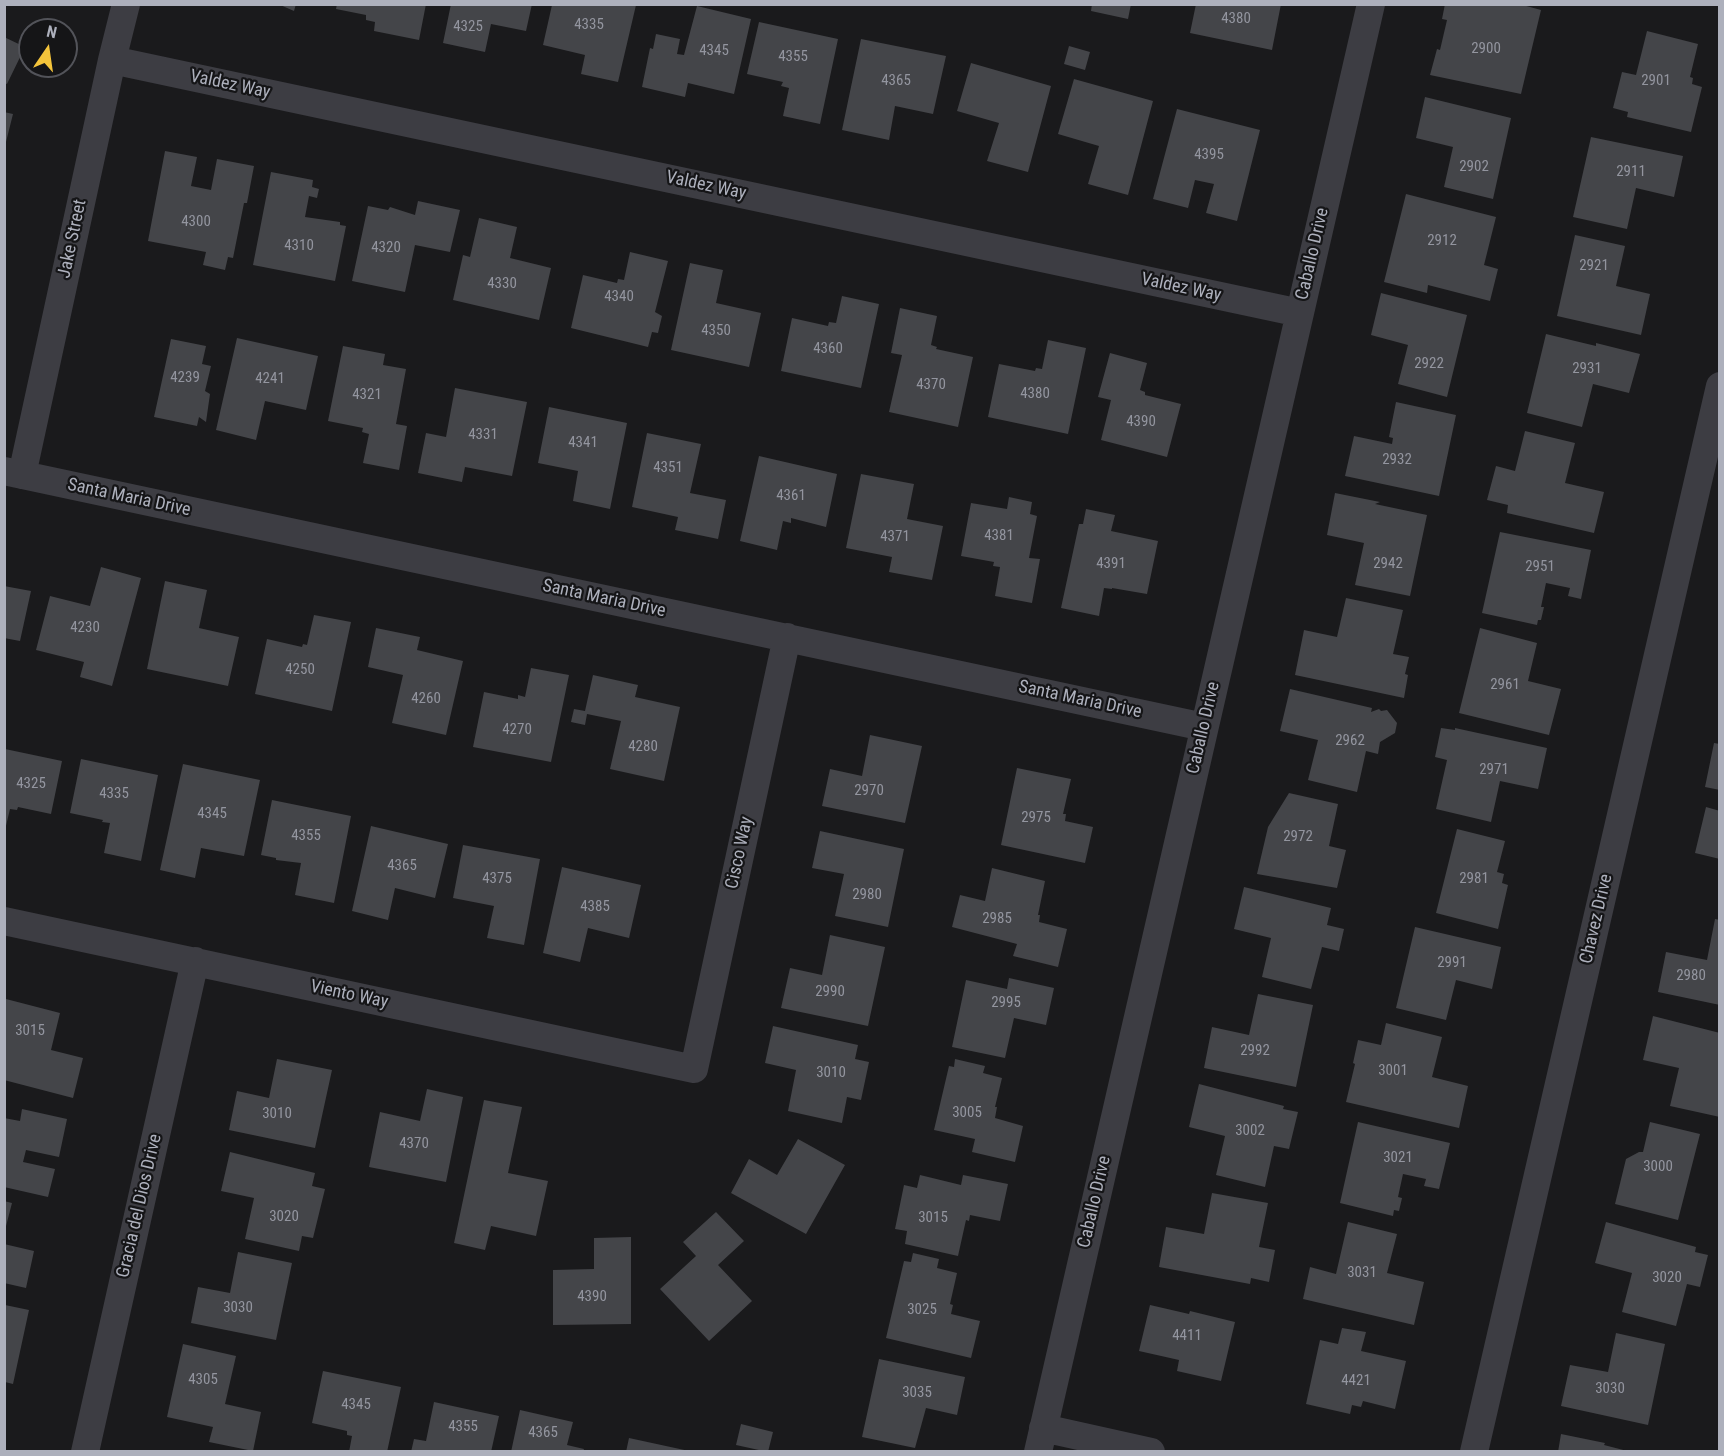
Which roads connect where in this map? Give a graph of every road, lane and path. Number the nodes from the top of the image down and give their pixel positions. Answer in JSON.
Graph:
{"nodes":[{"id":1,"x":126,"y":4,"type":"edge"},
{"id":2,"x":1371,"y":4,"type":"edge"},
{"id":3,"x":111,"y":60,"type":"junction"},
{"id":4,"x":1300,"y":313,"type":"junction"},
{"id":5,"x":1719,"y":386,"type":"edge"},
{"id":6,"x":13,"y":473,"type":"edge"},
{"id":7,"x":787,"y":638,"type":"junction"},
{"id":8,"x":1204,"y":727,"type":"junction"},
{"id":9,"x":4,"y":921,"type":"edge"},
{"id":10,"x":195,"y":961,"type":"junction"},
{"id":11,"x":694,"y":1069,"type":"joint"},
{"id":12,"x":1041,"y":1440,"type":"edge"},
{"id":13,"x":85,"y":1452,"type":"edge"},
{"id":14,"x":1151,"y":1452,"type":"edge"},
{"id":15,"x":1474,"y":1452,"type":"edge"}],
"edges":[{"from":1,"to":3,"type":"street","name":"Jake Street"},
{"from":2,"to":4,"type":"street","name":"Caballo Drive"},
{"from":3,"to":4,"type":"street","name":"Valdez Way"},
{"from":3,"to":6,"type":"street","name":"Jake Street"},
{"from":4,"to":8,"type":"street","name":"Caballo Drive"},
{"from":5,"to":15,"type":"street","name":"Chavez Drive"},
{"from":6,"to":7,"type":"street","name":"Santa Maria Drive"},
{"from":7,"to":8,"type":"street","name":"Santa Maria Drive"},
{"from":7,"to":11,"type":"street","name":"Cisco Way"},
{"from":8,"to":12,"type":"street","name":"Caballo Drive"},
{"from":9,"to":10,"type":"street","name":"Viento Way"},
{"from":10,"to":11,"type":"street","name":"Viento Way"},
{"from":10,"to":13,"type":"street","name":"Gracia del Dios Drive"},
{"from":12,"to":14,"type":"street"}]}
